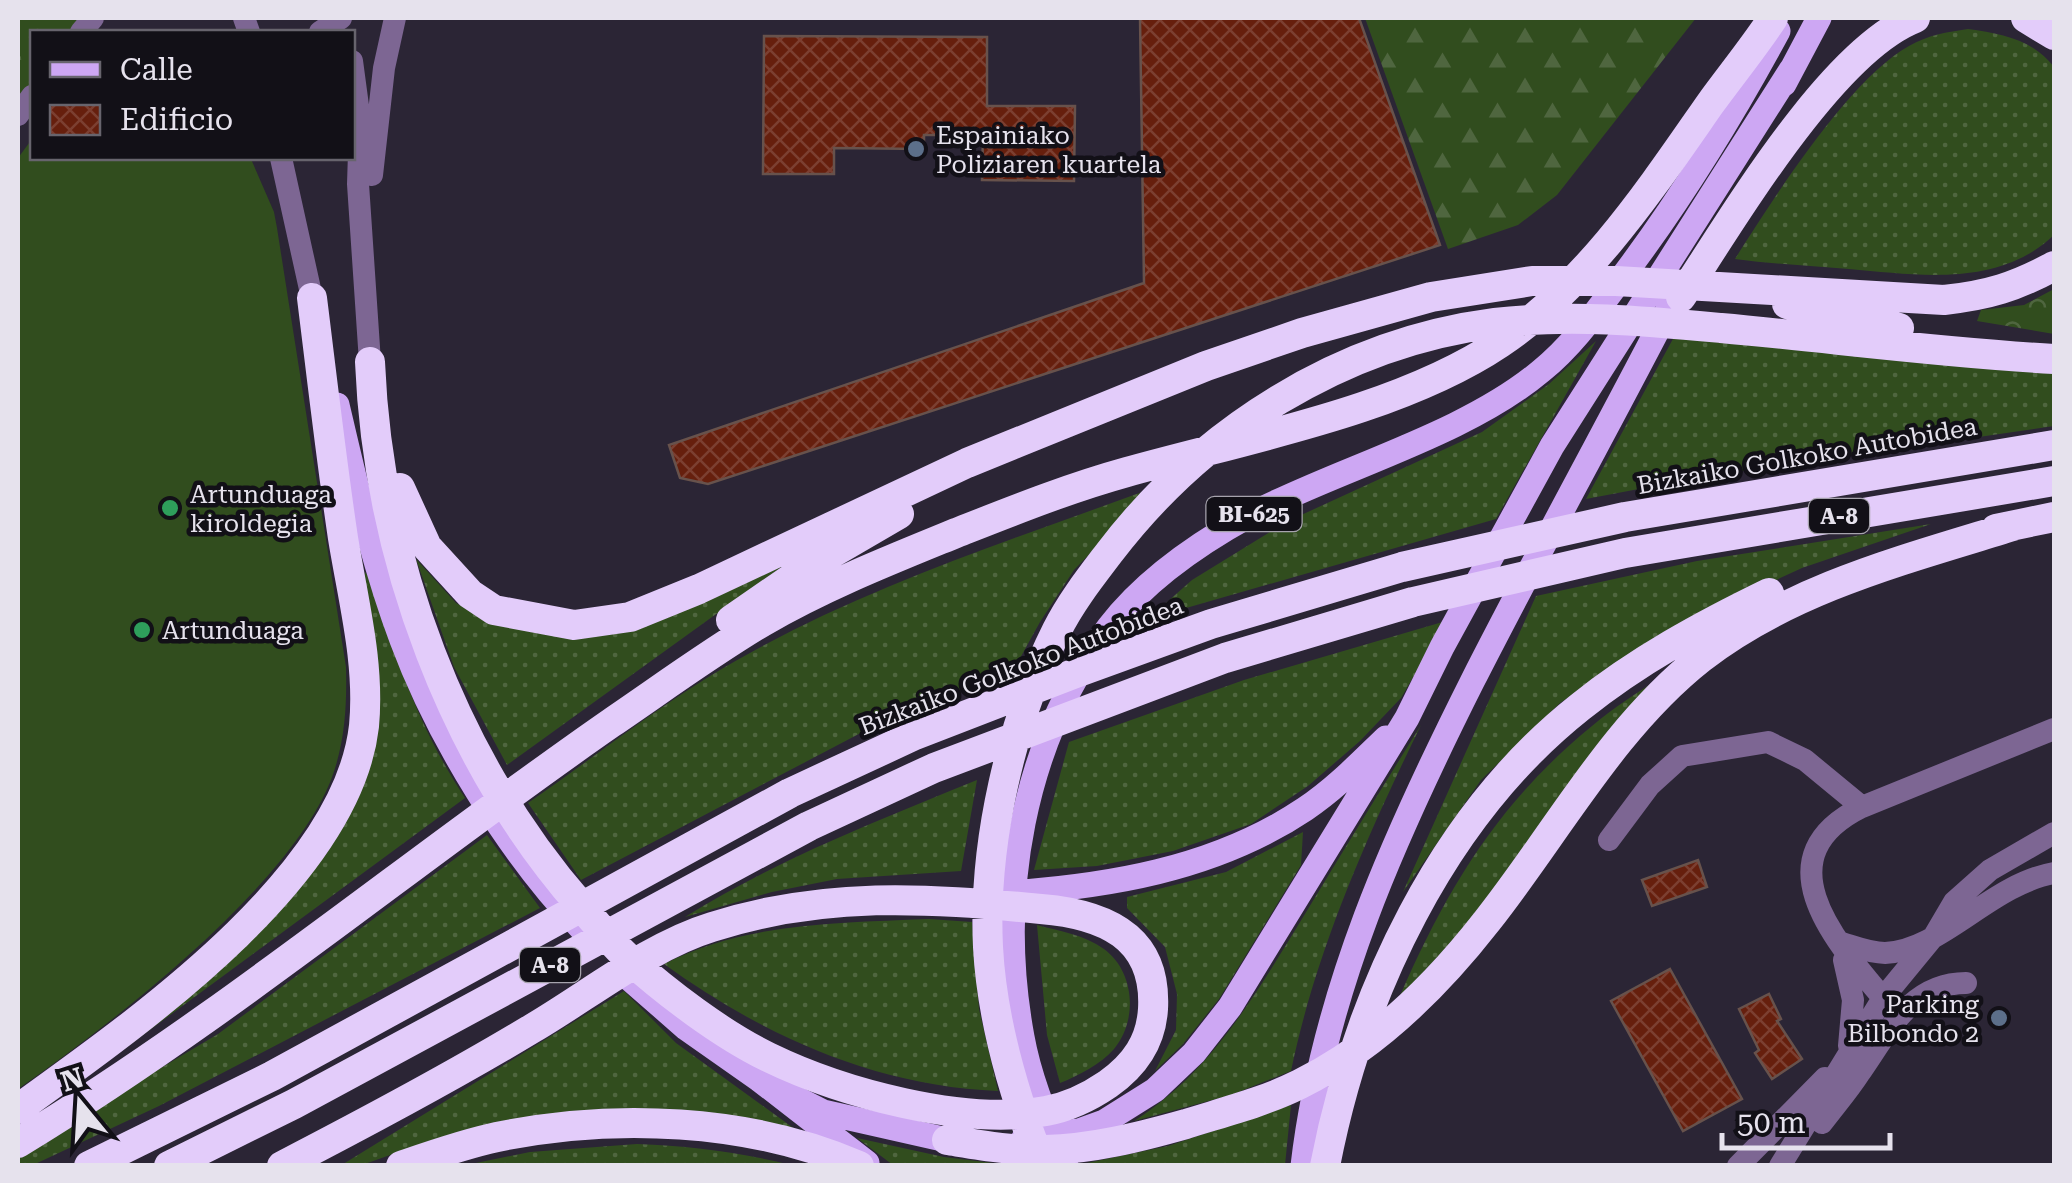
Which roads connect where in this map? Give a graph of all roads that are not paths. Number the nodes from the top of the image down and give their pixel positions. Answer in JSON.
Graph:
{"nodes":[{"id":1,"x":395,"y":18,"type":"edge"},
{"id":2,"x":1773,"y":18,"type":"edge"},
{"id":3,"x":1784,"y":18,"type":"edge"},
{"id":4,"x":1819,"y":18,"type":"edge"},
{"id":5,"x":1915,"y":18,"type":"edge"},
{"id":6,"x":2026,"y":18,"type":"edge"},
{"id":7,"x":2054,"y":35,"type":"edge"},
{"id":8,"x":1791,"y":70,"type":"junction"},
{"id":9,"x":355,"y":84,"type":"edge"},
{"id":10,"x":273,"y":160,"type":"edge"},
{"id":11,"x":282,"y":160,"type":"edge"},
{"id":12,"x":293,"y":204,"type":"junction"},
{"id":13,"x":2054,"y":266,"type":"edge"},
{"id":14,"x":363,"y":268,"type":"junction"},
{"id":15,"x":1709,"y":286,"type":"junction"},
{"id":16,"x":312,"y":298,"type":"junction"},
{"id":17,"x":1652,"y":341,"type":"junction"},
{"id":18,"x":2054,"y":357,"type":"edge"},
{"id":19,"x":370,"y":362,"type":"junction"},
{"id":20,"x":1110,"y":405,"type":"junction"},
{"id":21,"x":2054,"y":445,"type":"edge"},
{"id":22,"x":2054,"y":482,"type":"edge"},
{"id":23,"x":2054,"y":517,"type":"edge"},
{"id":24,"x":2013,"y":526,"type":"junction"},
{"id":25,"x":1408,"y":718,"type":"junction"},
{"id":26,"x":2054,"y":729,"type":"edge"},
{"id":27,"x":470,"y":762,"type":"junction"},
{"id":28,"x":524,"y":783,"type":"junction"},
{"id":29,"x":1862,"y":807,"type":"junction"},
{"id":30,"x":2054,"y":833,"type":"edge"},
{"id":31,"x":1609,"y":840,"type":"dead end"},
{"id":32,"x":2054,"y":873,"type":"edge"},
{"id":33,"x":1084,"y":899,"type":"junction"},
{"id":34,"x":1934,"y":936,"type":"junction"},
{"id":35,"x":1839,"y":942,"type":"junction"},
{"id":36,"x":1966,"y":983,"type":"dead end"},
{"id":37,"x":1883,"y":998,"type":"junction"},
{"id":38,"x":689,"y":1018,"type":"junction"},
{"id":39,"x":1848,"y":1057,"type":"junction"},
{"id":40,"x":760,"y":1080,"type":"junction"},
{"id":41,"x":18,"y":1109,"type":"edge"},
{"id":42,"x":947,"y":1140,"type":"junction"},
{"id":43,"x":18,"y":1143,"type":"edge"},
{"id":44,"x":89,"y":1166,"type":"edge"},
{"id":45,"x":168,"y":1166,"type":"edge"},
{"id":46,"x":282,"y":1166,"type":"edge"},
{"id":47,"x":401,"y":1166,"type":"edge"},
{"id":48,"x":858,"y":1166,"type":"edge"},
{"id":49,"x":871,"y":1166,"type":"edge"},
{"id":50,"x":1042,"y":1166,"type":"edge"},
{"id":51,"x":1066,"y":1166,"type":"edge"},
{"id":52,"x":1303,"y":1166,"type":"edge"},
{"id":53,"x":1325,"y":1166,"type":"edge"},
{"id":54,"x":1738,"y":1166,"type":"edge"},
{"id":55,"x":1780,"y":1166,"type":"edge"},
{"id":56,"x":1789,"y":1166,"type":"edge"}],
"edges":[{"from":1,"to":14,"type":"street"},
{"from":2,"to":28,"type":"highway"},
{"from":3,"to":51,"type":"main road","number":"BI-625"},
{"from":4,"to":8,"type":"main road"},
{"from":5,"to":17,"type":"highway"},
{"from":6,"to":7,"type":"highway"},
{"from":8,"to":17,"type":"main road"},
{"from":8,"to":25,"type":"main road"},
{"from":9,"to":14,"type":"street"},
{"from":10,"to":12,"type":"street"},
{"from":11,"to":12,"type":"street"},
{"from":12,"to":16,"type":"street"},
{"from":13,"to":15,"type":"highway"},
{"from":14,"to":19,"type":"street"},
{"from":15,"to":18,"type":"highway"},
{"from":15,"to":20,"type":"highway"},
{"from":16,"to":27,"type":"main road"},
{"from":16,"to":41,"type":"highway"},
{"from":17,"to":52,"type":"main road"},
{"from":18,"to":50,"type":"highway"},
{"from":19,"to":20,"type":"highway"},
{"from":19,"to":27,"type":"highway"},
{"from":20,"to":28,"type":"highway"},
{"from":21,"to":44,"type":"highway","name":"Bizkaiko Golkoko Autobidea","number":"A-8"},
{"from":22,"to":45,"type":"highway","number":"A-8"},
{"from":23,"to":24,"type":"highway"},
{"from":24,"to":42,"type":"highway"},
{"from":24,"to":53,"type":"highway"},
{"from":25,"to":33,"type":"main road"},
{"from":25,"to":42,"type":"main road"},
{"from":26,"to":29,"type":"street"},
{"from":27,"to":38,"type":"highway"},
{"from":28,"to":43,"type":"highway"},
{"from":29,"to":31,"type":"street"},
{"from":29,"to":35,"type":"street"},
{"from":30,"to":34,"type":"street"},
{"from":32,"to":34,"type":"street"},
{"from":33,"to":38,"type":"highway"},
{"from":33,"to":46,"type":"highway"},
{"from":34,"to":35,"type":"street"},
{"from":34,"to":37,"type":"street"},
{"from":35,"to":37,"type":"street"},
{"from":35,"to":39,"type":"street"},
{"from":36,"to":56,"type":"street"},
{"from":37,"to":39,"type":"street"},
{"from":38,"to":40,"type":"main road"},
{"from":39,"to":54,"type":"street"},
{"from":39,"to":55,"type":"street"},
{"from":40,"to":42,"type":"main road"},
{"from":40,"to":49,"type":"main road"},
{"from":47,"to":48,"type":"highway"}]}
